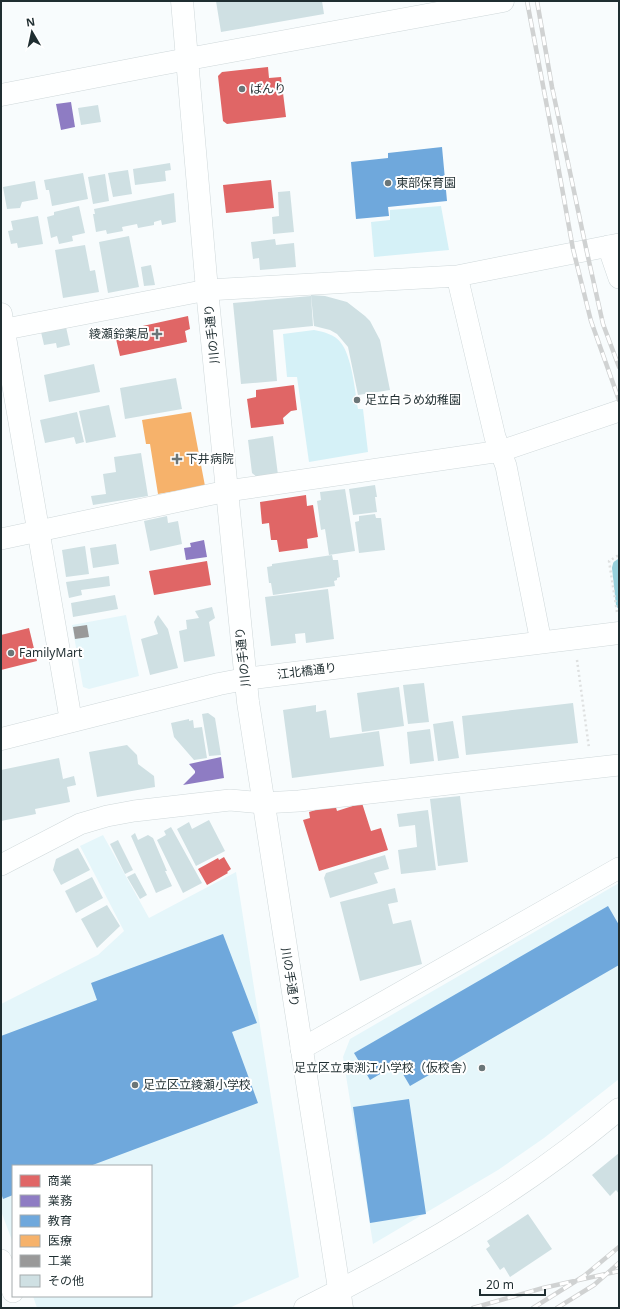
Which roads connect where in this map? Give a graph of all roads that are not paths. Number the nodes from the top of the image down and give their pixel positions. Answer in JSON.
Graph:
{"nodes":[{"id":1,"x":182,"y":1,"type":"edge"},
{"id":2,"x":503,"y":1,"type":"edge"},
{"id":3,"x":187,"y":59,"type":"junction"},
{"id":4,"x":1,"y":95,"type":"edge"},
{"id":5,"x":614,"y":245,"type":"edge"},
{"id":6,"x":457,"y":276,"type":"junction"},
{"id":7,"x":619,"y":278,"type":"edge"},
{"id":8,"x":207,"y":290,"type":"junction"},
{"id":9,"x":2,"y":324,"type":"edge"},
{"id":10,"x":619,"y":411,"type":"edge"},
{"id":11,"x":501,"y":451,"type":"junction"},
{"id":12,"x":227,"y":491,"type":"junction"},
{"id":13,"x":38,"y":532,"type":"junction"},
{"id":14,"x":1,"y":539,"type":"edge"},
{"id":15,"x":618,"y":625,"type":"edge"},
{"id":16,"x":541,"y":642,"type":"junction"},
{"id":17,"x":245,"y":679,"type":"junction"},
{"id":18,"x":71,"y":720,"type":"junction"},
{"id":19,"x":1,"y":739,"type":"edge"},
{"id":20,"x":619,"y":765,"type":"edge"},
{"id":21,"x":263,"y":803,"type":"junction"},
{"id":22,"x":1,"y":865,"type":"edge"},
{"id":23,"x":619,"y":868,"type":"edge"},
{"id":24,"x":301,"y":1049,"type":"junction"},
{"id":25,"x":619,"y":1109,"type":"edge"},
{"id":26,"x":1,"y":1260,"type":"edge"},
{"id":27,"x":12,"y":1289,"type":"edge"},
{"id":28,"x":14,"y":1297,"type":"edge"},
{"id":29,"x":340,"y":1300,"type":"edge"},
{"id":30,"x":19,"y":1308,"type":"edge"},
{"id":31,"x":305,"y":1308,"type":"edge"}],
"edges":[{"from":1,"to":3,"type":"main road","name":"川の手通り"},
{"from":2,"to":3,"type":"main road"},
{"from":3,"to":4,"type":"main road"},
{"from":3,"to":8,"type":"main road","name":"川の手通り"},
{"from":5,"to":6,"type":"street"},
{"from":5,"to":7,"type":"street"},
{"from":6,"to":8,"type":"street"},
{"from":6,"to":11,"type":"street"},
{"from":8,"to":9,"type":"street"},
{"from":8,"to":12,"type":"main road","name":"川の手通り"},
{"from":9,"to":13,"type":"main road"},
{"from":10,"to":11,"type":"street"},
{"from":11,"to":12,"type":"street"},
{"from":11,"to":16,"type":"street"},
{"from":12,"to":13,"type":"street"},
{"from":12,"to":17,"type":"main road","name":"川の手通り"},
{"from":13,"to":14,"type":"street"},
{"from":13,"to":18,"type":"main road"},
{"from":15,"to":16,"type":"main road","name":"江北橋通り"},
{"from":16,"to":17,"type":"main road","name":"江北橋通り"},
{"from":17,"to":18,"type":"main road","name":"江北橋通り"},
{"from":17,"to":21,"type":"main road","name":"川の手通り"},
{"from":18,"to":19,"type":"main road","name":"江北橋通り"},
{"from":20,"to":21,"type":"street"},
{"from":21,"to":22,"type":"street"},
{"from":21,"to":24,"type":"main road","name":"川の手通り"},
{"from":23,"to":24,"type":"street"},
{"from":24,"to":29,"type":"main road","name":"川の手通り"},
{"from":25,"to":29,"type":"main road"},
{"from":26,"to":27,"type":"street"},
{"from":28,"to":30,"type":"street"},
{"from":29,"to":31,"type":"main road"}]}
